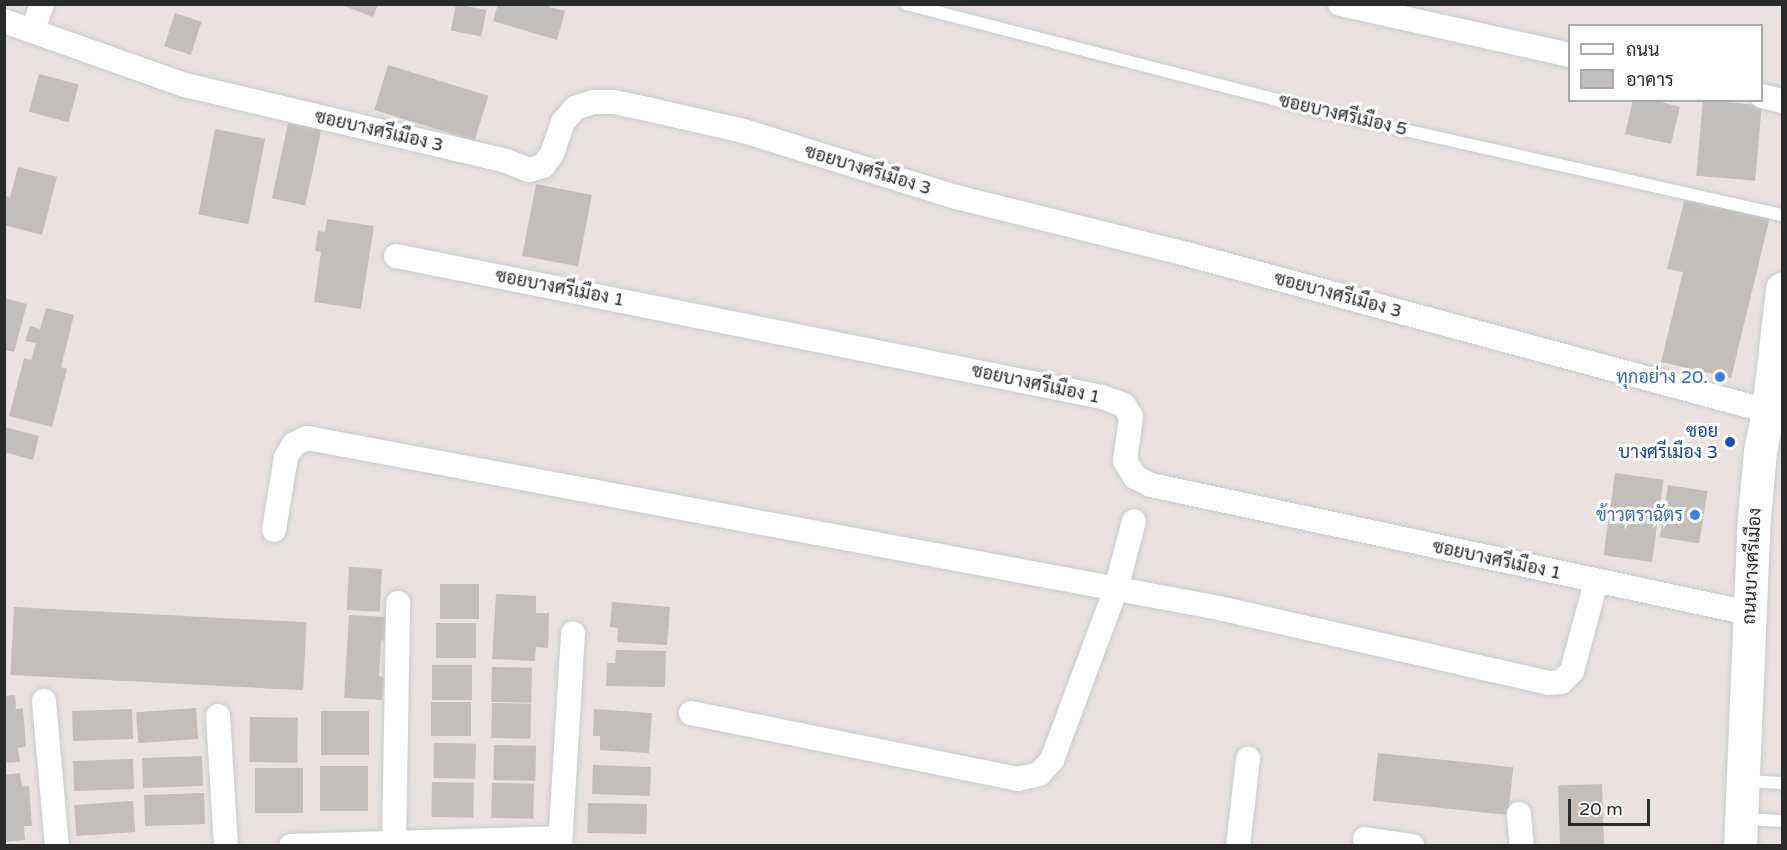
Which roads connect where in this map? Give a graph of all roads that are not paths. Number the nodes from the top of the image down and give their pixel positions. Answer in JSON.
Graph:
{"nodes":[{"id":1,"x":42,"y":4,"type":"edge"},
{"id":2,"x":906,"y":4,"type":"edge"},
{"id":3,"x":1340,"y":4,"type":"edge"},
{"id":4,"x":4,"y":21,"type":"edge"},
{"id":5,"x":33,"y":30,"type":"junction"},
{"id":6,"x":1568,"y":55,"type":"edge"},
{"id":7,"x":1763,"y":96,"type":"edge"},
{"id":8,"x":1782,"y":101,"type":"edge"},
{"id":9,"x":1782,"y":215,"type":"edge"},
{"id":10,"x":396,"y":256,"type":"dead end"},
{"id":11,"x":1782,"y":289,"type":"edge"},
{"id":12,"x":1768,"y":411,"type":"junction"},
{"id":13,"x":1134,"y":521,"type":"dead end"},
{"id":14,"x":274,"y":531,"type":"dead end"},
{"id":15,"x":1596,"y":582,"type":"junction"},
{"id":16,"x":1116,"y":589,"type":"junction"},
{"id":17,"x":398,"y":603,"type":"dead end"},
{"id":18,"x":1749,"y":613,"type":"junction"},
{"id":19,"x":573,"y":633,"type":"dead end"},
{"id":20,"x":44,"y":701,"type":"dead end"},
{"id":21,"x":691,"y":712,"type":"dead end"},
{"id":22,"x":218,"y":716,"type":"dead end"},
{"id":23,"x":1248,"y":759,"type":"dead end"},
{"id":24,"x":1741,"y":781,"type":"junction"},
{"id":25,"x":1782,"y":783,"type":"edge"},
{"id":26,"x":1519,"y":814,"type":"dead end"},
{"id":27,"x":1782,"y":821,"type":"edge"},
{"id":28,"x":1740,"y":832,"type":"edge"},
{"id":29,"x":1365,"y":839,"type":"dead end"},
{"id":30,"x":394,"y":842,"type":"junction"},
{"id":31,"x":560,"y":842,"type":"edge"},
{"id":32,"x":57,"y":846,"type":"edge"},
{"id":33,"x":226,"y":846,"type":"edge"},
{"id":34,"x":291,"y":846,"type":"edge"},
{"id":35,"x":1238,"y":846,"type":"edge"},
{"id":36,"x":1412,"y":846,"type":"edge"},
{"id":37,"x":1522,"y":846,"type":"edge"}],
"edges":[{"from":1,"to":5,"type":"street"},
{"from":2,"to":9,"type":"lane","name":"ซอยบางศรีเมือง 5"},
{"from":3,"to":6,"type":"street"},
{"from":4,"to":5,"type":"street","name":"ซอยบางศรีเมือง 3"},
{"from":5,"to":12,"type":"street","name":"ซอยบางศรีเมือง 3"},
{"from":7,"to":8,"type":"street"},
{"from":10,"to":15,"type":"street","name":"ซอยบางศรีเมือง 1"},
{"from":11,"to":12,"type":"street","name":"ถนนบางศรีเมือง"},
{"from":12,"to":18,"type":"street","name":"ถนนบางศรีเมือง"},
{"from":13,"to":16,"type":"street"},
{"from":14,"to":16,"type":"street"},
{"from":15,"to":16,"type":"street"},
{"from":15,"to":18,"type":"street","name":"ซอยบางศรีเมือง 1"},
{"from":16,"to":21,"type":"street"},
{"from":17,"to":30,"type":"street"},
{"from":18,"to":24,"type":"street","name":"ถนนบางศรีเมือง"},
{"from":19,"to":31,"type":"street"},
{"from":20,"to":32,"type":"street"},
{"from":22,"to":33,"type":"street"},
{"from":23,"to":35,"type":"street"},
{"from":24,"to":25,"type":"lane"},
{"from":24,"to":28,"type":"street","name":"ถนนบางศรีเมือง"},
{"from":26,"to":37,"type":"street"},
{"from":27,"to":28,"type":"lane"},
{"from":29,"to":36,"type":"street"},
{"from":30,"to":31,"type":"street"},
{"from":30,"to":34,"type":"street"}]}
